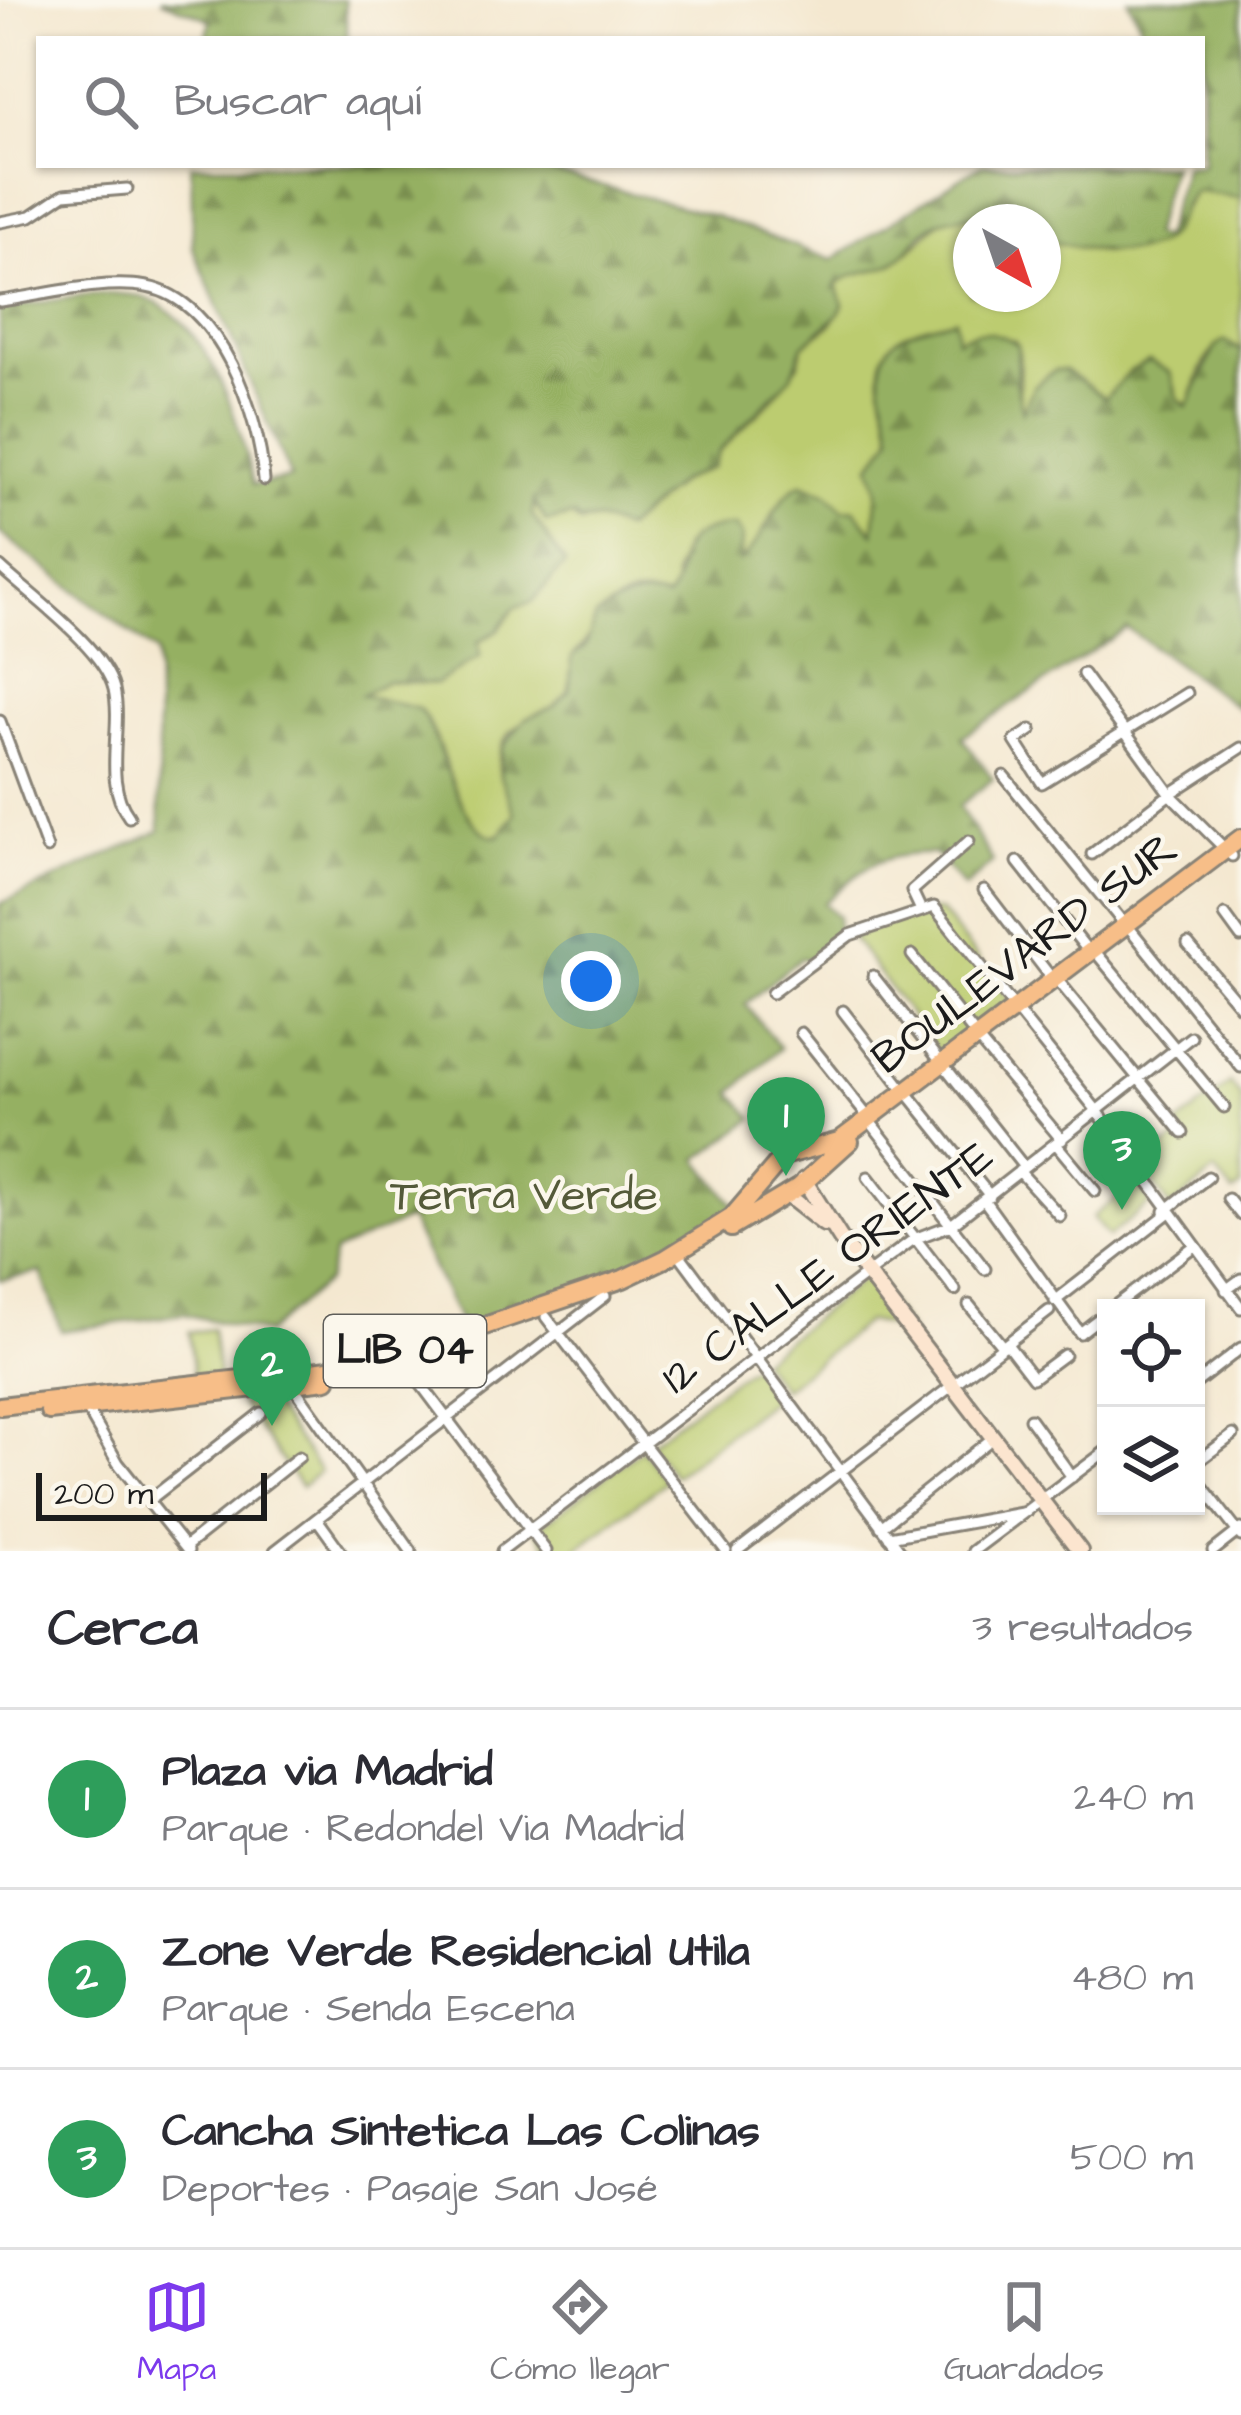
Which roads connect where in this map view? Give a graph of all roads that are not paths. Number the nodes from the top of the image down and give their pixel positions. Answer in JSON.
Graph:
{"nodes":[{"id":1,"x":127,"y":189,"type":"dead end"},
{"id":2,"x":0,"y":222,"type":"edge"},
{"id":3,"x":0,"y":301,"type":"edge"},
{"id":4,"x":264,"y":480,"type":"dead end"},
{"id":5,"x":0,"y":567,"type":"edge"},
{"id":6,"x":1083,"y":674,"type":"dead end"},
{"id":7,"x":1187,"y":693,"type":"dead end"},
{"id":8,"x":0,"y":722,"type":"edge"},
{"id":9,"x":1031,"y":730,"type":"dead end"},
{"id":10,"x":1124,"y":732,"type":"junction"},
{"id":11,"x":1241,"y":748,"type":"edge"},
{"id":12,"x":1004,"y":776,"type":"dead end"},
{"id":13,"x":1170,"y":794,"type":"junction"},
{"id":14,"x":128,"y":818,"type":"dead end"},
{"id":15,"x":969,"y":841,"type":"dead end"},
{"id":16,"x":47,"y":848,"type":"dead end"},
{"id":17,"x":1235,"y":848,"type":"edge"},
{"id":18,"x":1091,"y":854,"type":"dead end"},
{"id":19,"x":1018,"y":862,"type":"dead end"},
{"id":20,"x":983,"y":890,"type":"dead end"},
{"id":21,"x":920,"y":908,"type":"junction"},
{"id":22,"x":1225,"y":915,"type":"dead end"},
{"id":23,"x":1128,"y":928,"type":"junction"},
{"id":24,"x":1241,"y":937,"type":"edge"},
{"id":25,"x":1188,"y":944,"type":"dead end"},
{"id":26,"x":1093,"y":954,"type":"junction"},
{"id":27,"x":912,"y":955,"type":"dead end"},
{"id":28,"x":873,"y":976,"type":"dead end"},
{"id":29,"x":1057,"y":981,"type":"junction"},
{"id":30,"x":772,"y":993,"type":"dead end"},
{"id":31,"x":1241,"y":1007,"type":"edge"},
{"id":32,"x":1018,"y":1010,"type":"junction"},
{"id":33,"x":843,"y":1011,"type":"dead end"},
{"id":34,"x":801,"y":1033,"type":"dead end"},
{"id":35,"x":1191,"y":1037,"type":"dead end"},
{"id":36,"x":979,"y":1040,"type":"junction"},
{"id":37,"x":1172,"y":1049,"type":"junction"},
{"id":38,"x":943,"y":1065,"type":"junction"},
{"id":39,"x":1241,"y":1067,"type":"edge"},
{"id":40,"x":1139,"y":1077,"type":"junction"},
{"id":41,"x":907,"y":1092,"type":"junction"},
{"id":42,"x":1224,"y":1107,"type":"dead end"},
{"id":43,"x":1098,"y":1112,"type":"junction"},
{"id":44,"x":870,"y":1120,"type":"junction"},
{"id":45,"x":1183,"y":1133,"type":"dead end"},
{"id":46,"x":1059,"y":1142,"type":"junction"},
{"id":47,"x":788,"y":1155,"type":"junction"},
{"id":48,"x":1022,"y":1169,"type":"junction"},
{"id":49,"x":766,"y":1174,"type":"junction"},
{"id":50,"x":868,"y":1177,"type":"dead end"},
{"id":51,"x":1208,"y":1177,"type":"dead end"},
{"id":52,"x":806,"y":1178,"type":"junction"},
{"id":53,"x":1095,"y":1191,"type":"dead end"},
{"id":54,"x":784,"y":1195,"type":"junction"},
{"id":55,"x":987,"y":1198,"type":"junction"},
{"id":56,"x":1228,"y":1199,"type":"dead end"},
{"id":57,"x":1166,"y":1213,"type":"junction"},
{"id":58,"x":1241,"y":1215,"type":"edge"},
{"id":59,"x":1060,"y":1216,"type":"dead end"},
{"id":60,"x":952,"y":1225,"type":"junction"},
{"id":61,"x":841,"y":1239,"type":"junction"},
{"id":62,"x":914,"y":1239,"type":"junction"},
{"id":63,"x":1193,"y":1247,"type":"junction"},
{"id":64,"x":682,"y":1258,"type":"junction"},
{"id":65,"x":985,"y":1269,"type":"dead end"},
{"id":66,"x":868,"y":1273,"type":"junction"},
{"id":67,"x":1241,"y":1279,"type":"edge"},
{"id":68,"x":955,"y":1290,"type":"dead end"},
{"id":69,"x":1226,"y":1290,"type":"junction"},
{"id":70,"x":605,"y":1296,"type":"junction"},
{"id":71,"x":1124,"y":1299,"type":"edge"},
{"id":72,"x":969,"y":1305,"type":"dead end"},
{"id":73,"x":1052,"y":1306,"type":"junction"},
{"id":74,"x":1241,"y":1309,"type":"edge"},
{"id":75,"x":546,"y":1317,"type":"junction"},
{"id":76,"x":1097,"y":1320,"type":"edge"},
{"id":77,"x":557,"y":1334,"type":"junction"},
{"id":78,"x":1005,"y":1345,"type":"junction"},
{"id":79,"x":1241,"y":1348,"type":"edge"},
{"id":80,"x":1064,"y":1355,"type":"dead end"},
{"id":81,"x":756,"y":1358,"type":"junction"},
{"id":82,"x":404,"y":1363,"type":"junction"},
{"id":83,"x":1205,"y":1373,"type":"edge"},
{"id":84,"x":1207,"y":1375,"type":"joint"},
{"id":85,"x":954,"y":1384,"type":"junction"},
{"id":86,"x":294,"y":1387,"type":"junction"},
{"id":87,"x":87,"y":1408,"type":"junction"},
{"id":88,"x":0,"y":1410,"type":"edge"},
{"id":89,"x":261,"y":1413,"type":"dead end"},
{"id":90,"x":1030,"y":1419,"type":"dead end"},
{"id":91,"x":446,"y":1421,"type":"junction"},
{"id":92,"x":1233,"y":1435,"type":"dead end"},
{"id":93,"x":994,"y":1437,"type":"junction"},
{"id":94,"x":643,"y":1443,"type":"junction"},
{"id":95,"x":1205,"y":1456,"type":"edge"},
{"id":96,"x":299,"y":1457,"type":"dead end"},
{"id":97,"x":1097,"y":1458,"type":"edge"},
{"id":98,"x":840,"y":1471,"type":"junction"},
{"id":99,"x":1072,"y":1477,"type":"junction"},
{"id":100,"x":363,"y":1484,"type":"junction"},
{"id":101,"x":1205,"y":1489,"type":"edge"},
{"id":102,"x":1042,"y":1500,"type":"junction"},
{"id":103,"x":148,"y":1501,"type":"junction"},
{"id":104,"x":1027,"y":1512,"type":"junction"},
{"id":105,"x":316,"y":1520,"type":"junction"},
{"id":106,"x":881,"y":1527,"type":"junction"},
{"id":107,"x":529,"y":1529,"type":"junction"},
{"id":108,"x":1240,"y":1532,"type":"edge"},
{"id":109,"x":890,"y":1537,"type":"junction"},
{"id":110,"x":186,"y":1549,"type":"edge"},
{"id":111,"x":275,"y":1551,"type":"edge"},
{"id":112,"x":340,"y":1551,"type":"edge"},
{"id":113,"x":411,"y":1551,"type":"edge"},
{"id":114,"x":502,"y":1551,"type":"edge"},
{"id":115,"x":546,"y":1551,"type":"edge"},
{"id":116,"x":726,"y":1551,"type":"edge"},
{"id":117,"x":736,"y":1551,"type":"edge"},
{"id":118,"x":900,"y":1551,"type":"edge"},
{"id":119,"x":973,"y":1551,"type":"edge"},
{"id":120,"x":1080,"y":1551,"type":"edge"},
{"id":121,"x":1213,"y":1551,"type":"edge"}],
"edges":[{"from":1,"to":2,"type":"street"},
{"from":3,"to":4,"type":"street"},
{"from":5,"to":14,"type":"street"},
{"from":6,"to":10,"type":"street"},
{"from":7,"to":10,"type":"street"},
{"from":8,"to":16,"type":"street"},
{"from":9,"to":10,"type":"street"},
{"from":10,"to":13,"type":"street"},
{"from":11,"to":13,"type":"street"},
{"from":12,"to":23,"type":"street"},
{"from":13,"to":17,"type":"street"},
{"from":13,"to":18,"type":"street"},
{"from":15,"to":21,"type":"street"},
{"from":17,"to":23,"type":"highway","name":"BOULEVARD SUR","number":"LIB 04"},
{"from":19,"to":26,"type":"street"},
{"from":20,"to":29,"type":"street"},
{"from":21,"to":30,"type":"street"},
{"from":21,"to":32,"type":"street"},
{"from":22,"to":24,"type":"street"},
{"from":23,"to":26,"type":"highway","name":"BOULEVARD SUR","number":"LIB 04"},
{"from":23,"to":39,"type":"street"},
{"from":25,"to":31,"type":"street"},
{"from":26,"to":29,"type":"highway","name":"BOULEVARD SUR","number":"LIB 04"},
{"from":26,"to":37,"type":"street"},
{"from":27,"to":36,"type":"street"},
{"from":28,"to":38,"type":"street"},
{"from":29,"to":32,"type":"highway","name":"BOULEVARD SUR","number":"LIB 04"},
{"from":29,"to":40,"type":"street"},
{"from":32,"to":36,"type":"highway","name":"BOULEVARD SUR","number":"LIB 04"},
{"from":32,"to":43,"type":"street"},
{"from":33,"to":41,"type":"street"},
{"from":34,"to":44,"type":"street"},
{"from":35,"to":37,"type":"street","name":"12 CALLE ORIENTE"},
{"from":36,"to":38,"type":"highway","name":"BOULEVARD SUR","number":"LIB 04"},
{"from":36,"to":46,"type":"street"},
{"from":37,"to":40,"type":"street","name":"12 CALLE ORIENTE"},
{"from":37,"to":42,"type":"street"},
{"from":38,"to":41,"type":"highway","name":"BOULEVARD SUR","number":"LIB 04"},
{"from":38,"to":48,"type":"street"},
{"from":40,"to":43,"type":"street","name":"12 CALLE ORIENTE"},
{"from":40,"to":45,"type":"street"},
{"from":41,"to":44,"type":"highway","name":"BOULEVARD SUR","number":"LIB 04"},
{"from":41,"to":55,"type":"street"},
{"from":43,"to":46,"type":"street","name":"12 CALLE ORIENTE"},
{"from":43,"to":57,"type":"street"},
{"from":44,"to":47,"type":"highway","name":"BOULEVARD SUR","number":"LIB 04"},
{"from":44,"to":52,"type":"highway","name":"BOULEVARD SUR","number":"LIB 04"},
{"from":44,"to":60,"type":"street"},
{"from":46,"to":48,"type":"street","name":"12 CALLE ORIENTE"},
{"from":46,"to":53,"type":"street"},
{"from":47,"to":49,"type":"highway","number":"LIB 04"},
{"from":47,"to":52,"type":"highway"},
{"from":48,"to":55,"type":"street","name":"12 CALLE ORIENTE"},
{"from":48,"to":59,"type":"street"},
{"from":49,"to":54,"type":"highway"},
{"from":49,"to":88,"type":"highway","number":"LIB 04"},
{"from":50,"to":62,"type":"street"},
{"from":51,"to":57,"type":"street"},
{"from":52,"to":54,"type":"highway","number":"LIB 04"},
{"from":52,"to":61,"type":"street"},
{"from":54,"to":61,"type":"street"},
{"from":54,"to":64,"type":"highway","number":"LIB 04"},
{"from":55,"to":60,"type":"street","name":"12 CALLE ORIENTE"},
{"from":55,"to":73,"type":"street"},
{"from":56,"to":58,"type":"street"},
{"from":57,"to":63,"type":"street"},
{"from":57,"to":73,"type":"street"},
{"from":60,"to":62,"type":"street","name":"12 CALLE ORIENTE"},
{"from":60,"to":65,"type":"street"},
{"from":61,"to":66,"type":"street"},
{"from":62,"to":66,"type":"street","name":"12 CALLE ORIENTE"},
{"from":62,"to":68,"type":"street"},
{"from":63,"to":69,"type":"street"},
{"from":63,"to":71,"type":"street"},
{"from":64,"to":70,"type":"highway","number":"LIB 04"},
{"from":64,"to":81,"type":"street"},
{"from":66,"to":81,"type":"street","name":"12 CALLE ORIENTE"},
{"from":66,"to":85,"type":"street"},
{"from":67,"to":69,"type":"street"},
{"from":69,"to":74,"type":"street"},
{"from":70,"to":75,"type":"highway","number":"LIB 04"},
{"from":70,"to":77,"type":"street"},
{"from":72,"to":78,"type":"street"},
{"from":73,"to":76,"type":"street"},
{"from":73,"to":78,"type":"street"},
{"from":75,"to":77,"type":"street"},
{"from":75,"to":82,"type":"highway","number":"LIB 04"},
{"from":77,"to":91,"type":"street"},
{"from":77,"to":94,"type":"street"},
{"from":78,"to":80,"type":"street"},
{"from":78,"to":85,"type":"street"},
{"from":79,"to":84,"type":"street"},
{"from":81,"to":94,"type":"street","name":"12 CALLE ORIENTE"},
{"from":81,"to":98,"type":"street"},
{"from":82,"to":86,"type":"highway","number":"LIB 04"},
{"from":82,"to":91,"type":"street"},
{"from":83,"to":84,"type":"street"},
{"from":85,"to":93,"type":"street"},
{"from":85,"to":98,"type":"street"},
{"from":86,"to":87,"type":"highway","number":"LIB 04"},
{"from":86,"to":100,"type":"street"},
{"from":87,"to":88,"type":"highway","number":"LIB 04"},
{"from":87,"to":103,"type":"street"},
{"from":89,"to":103,"type":"street"},
{"from":90,"to":99,"type":"street"},
{"from":91,"to":100,"type":"street"},
{"from":91,"to":107,"type":"street"},
{"from":92,"to":95,"type":"street"},
{"from":93,"to":102,"type":"street"},
{"from":93,"to":106,"type":"street"},
{"from":94,"to":107,"type":"street","name":"12 CALLE ORIENTE"},
{"from":94,"to":116,"type":"street"},
{"from":96,"to":110,"type":"street"},
{"from":97,"to":99,"type":"street"},
{"from":98,"to":106,"type":"street"},
{"from":98,"to":117,"type":"street"},
{"from":99,"to":102,"type":"street"},
{"from":100,"to":105,"type":"street"},
{"from":100,"to":113,"type":"street"},
{"from":101,"to":108,"type":"street"},
{"from":102,"to":104,"type":"street"},
{"from":102,"to":120,"type":"street"},
{"from":103,"to":110,"type":"street"},
{"from":104,"to":109,"type":"street"},
{"from":104,"to":119,"type":"street"},
{"from":105,"to":111,"type":"street"},
{"from":105,"to":112,"type":"street"},
{"from":106,"to":109,"type":"street"},
{"from":107,"to":114,"type":"street","name":"12 CALLE ORIENTE"},
{"from":107,"to":115,"type":"street"},
{"from":108,"to":121,"type":"street"},
{"from":109,"to":118,"type":"street"}]}
